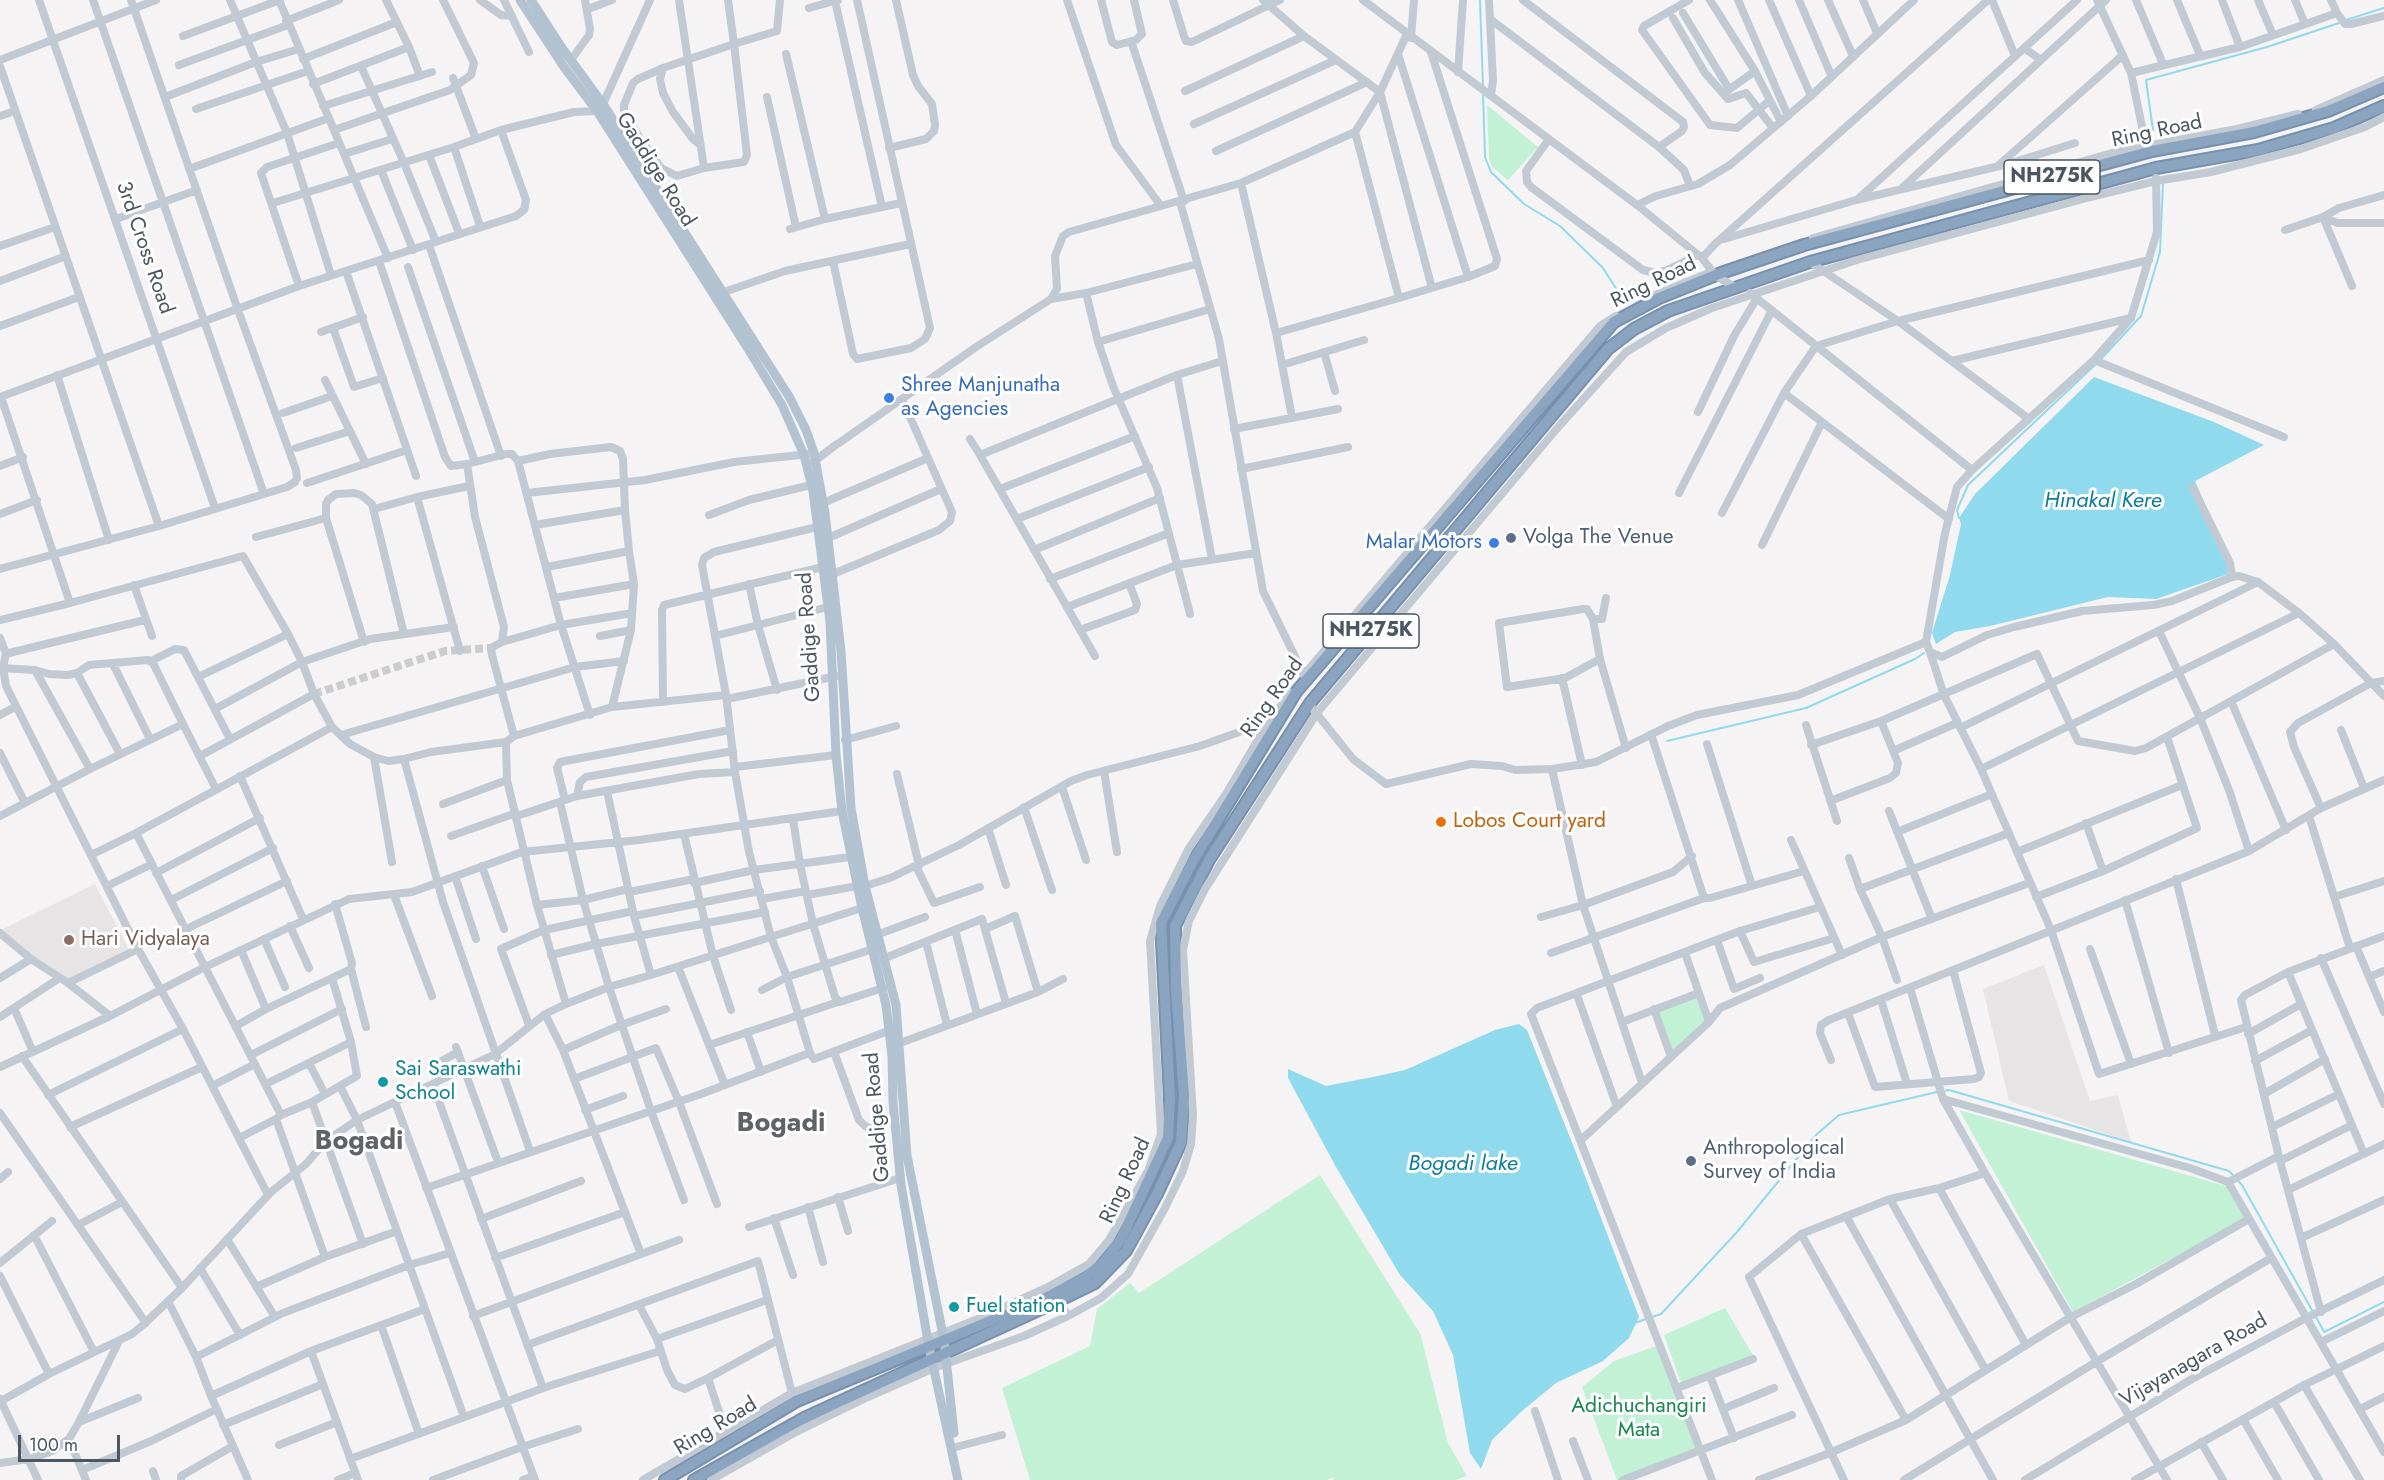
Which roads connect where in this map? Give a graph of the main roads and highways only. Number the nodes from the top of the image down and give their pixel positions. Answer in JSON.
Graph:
{"nodes":[{"id":1,"x":520,"y":0,"type":"edge"},
{"id":2,"x":531,"y":0,"type":"edge"},
{"id":3,"x":2384,"y":87,"type":"edge"},
{"id":4,"x":2384,"y":106,"type":"edge"},
{"id":5,"x":600,"y":107,"type":"junction"},
{"id":6,"x":811,"y":456,"type":"junction"},
{"id":7,"x":837,"y":676,"type":"junction"},
{"id":8,"x":860,"y":887,"type":"junction"},
{"id":9,"x":943,"y":1336,"type":"junction"},
{"id":10,"x":928,"y":1343,"type":"junction"},
{"id":11,"x":946,"y":1359,"type":"junction"},
{"id":12,"x":933,"y":1364,"type":"junction"},
{"id":13,"x":665,"y":1480,"type":"edge"},
{"id":14,"x":693,"y":1480,"type":"edge"},
{"id":15,"x":958,"y":1480,"type":"edge"},
{"id":16,"x":963,"y":1480,"type":"edge"}],
"edges":[{"from":1,"to":5,"type":"main road","name":"Gaddige Road"},
{"from":2,"to":5,"type":"main road","name":"Gaddige Road"},
{"from":3,"to":9,"type":"highway","name":"Ring Road","number":"NH275K"},
{"from":4,"to":11,"type":"highway","name":"Ring Road","number":"NH275K"},
{"from":5,"to":6,"type":"main road","name":"Gaddige Road"},
{"from":5,"to":6,"type":"main road","name":"Gaddige Road"},
{"from":6,"to":7,"type":"main road","name":"Gaddige Road"},
{"from":6,"to":7,"type":"main road","name":"Gaddige Road"},
{"from":7,"to":8,"type":"main road","name":"Gaddige Road"},
{"from":7,"to":8,"type":"main road","name":"Gaddige Road"},
{"from":8,"to":9,"type":"main road","name":"Gaddige Road"},
{"from":8,"to":10,"type":"main road","name":"Gaddige Road"},
{"from":9,"to":10,"type":"highway","name":"Ring Road","number":"NH275K"},
{"from":9,"to":11,"type":"main road","name":"Gaddige Road"},
{"from":10,"to":12,"type":"main road","name":"Gaddige Road"},
{"from":10,"to":13,"type":"highway","name":"Ring Road","number":"NH275K"},
{"from":11,"to":12,"type":"highway","name":"Ring Road","number":"NH275K"},
{"from":11,"to":16,"type":"main road","name":"Gaddige Road"},
{"from":12,"to":14,"type":"highway","name":"Ring Road","number":"NH275K"},
{"from":12,"to":15,"type":"main road","name":"Gaddige Road"}]}
